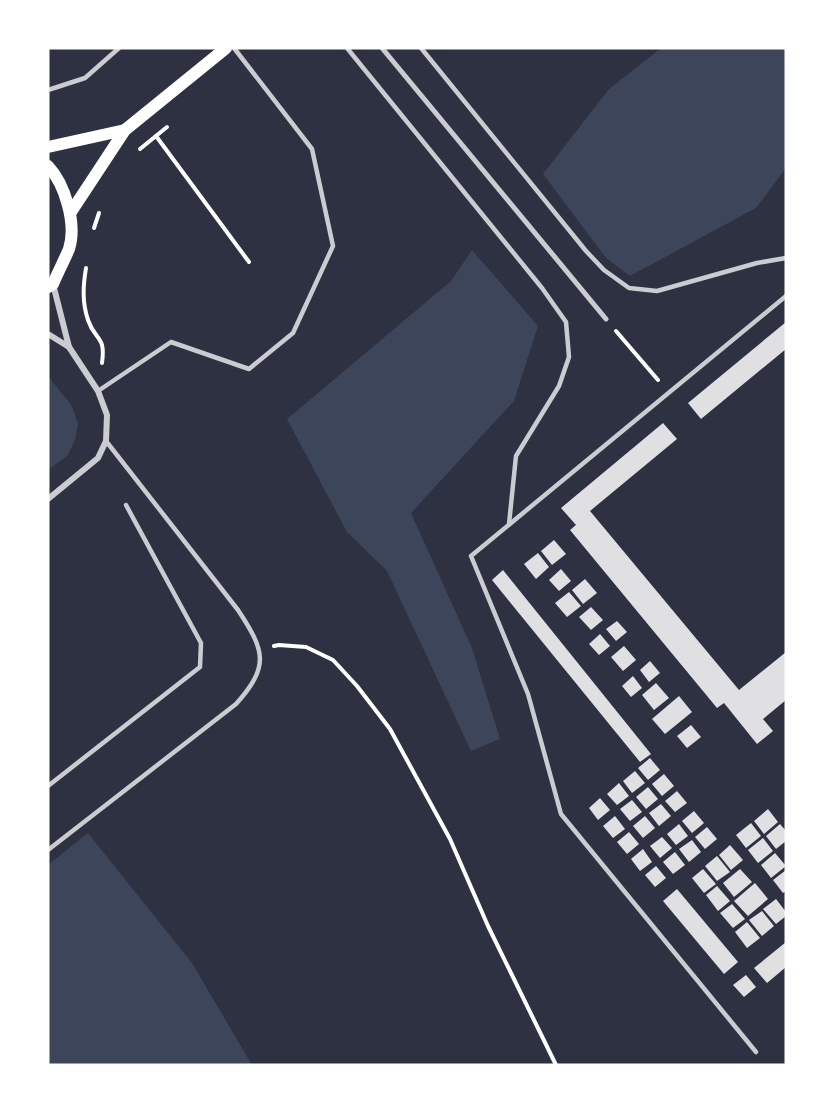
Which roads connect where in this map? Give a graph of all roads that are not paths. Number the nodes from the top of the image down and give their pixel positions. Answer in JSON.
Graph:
{"nodes":[{"id":1,"x":119,"y":48,"type":"edge"},
{"id":2,"x":226,"y":48,"type":"edge"},
{"id":3,"x":234,"y":48,"type":"edge"},
{"id":4,"x":347,"y":48,"type":"edge"},
{"id":5,"x":382,"y":48,"type":"edge"},
{"id":6,"x":421,"y":48,"type":"edge"},
{"id":7,"x":48,"y":90,"type":"edge"},
{"id":8,"x":125,"y":130,"type":"junction"},
{"id":9,"x":48,"y":147,"type":"edge"},
{"id":10,"x":48,"y":166,"type":"edge"},
{"id":11,"x":71,"y":212,"type":"junction"},
{"id":12,"x":786,"y":258,"type":"edge"},
{"id":13,"x":50,"y":285,"type":"edge"},
{"id":14,"x":786,"y":296,"type":"edge"},
{"id":15,"x":606,"y":318,"type":"road end"},
{"id":16,"x":48,"y":334,"type":"edge"},
{"id":17,"x":69,"y":347,"type":"junction"},
{"id":18,"x":98,"y":390,"type":"junction"},
{"id":19,"x":106,"y":441,"type":"junction"},
{"id":20,"x":48,"y":499,"type":"edge"},
{"id":21,"x":126,"y":505,"type":"dead end"},
{"id":22,"x":509,"y":524,"type":"junction"},
{"id":23,"x":48,"y":786,"type":"edge"},
{"id":24,"x":48,"y":850,"type":"edge"},
{"id":25,"x":756,"y":1052,"type":"dead end"}],
"edges":[{"from":1,"to":7,"type":"lane"},
{"from":2,"to":8,"type":"main road"},
{"from":3,"to":18,"type":"lane"},
{"from":4,"to":22,"type":"lane"},
{"from":5,"to":15,"type":"street"},
{"from":6,"to":12,"type":"lane"},
{"from":8,"to":9,"type":"main road"},
{"from":8,"to":11,"type":"main road"},
{"from":10,"to":11,"type":"main road"},
{"from":11,"to":13,"type":"main road"},
{"from":13,"to":17,"type":"street"},
{"from":14,"to":22,"type":"lane"},
{"from":16,"to":17,"type":"street"},
{"from":17,"to":18,"type":"street"},
{"from":18,"to":19,"type":"street"},
{"from":19,"to":20,"type":"street"},
{"from":19,"to":24,"type":"lane"},
{"from":21,"to":23,"type":"lane"},
{"from":22,"to":25,"type":"lane"}]}
